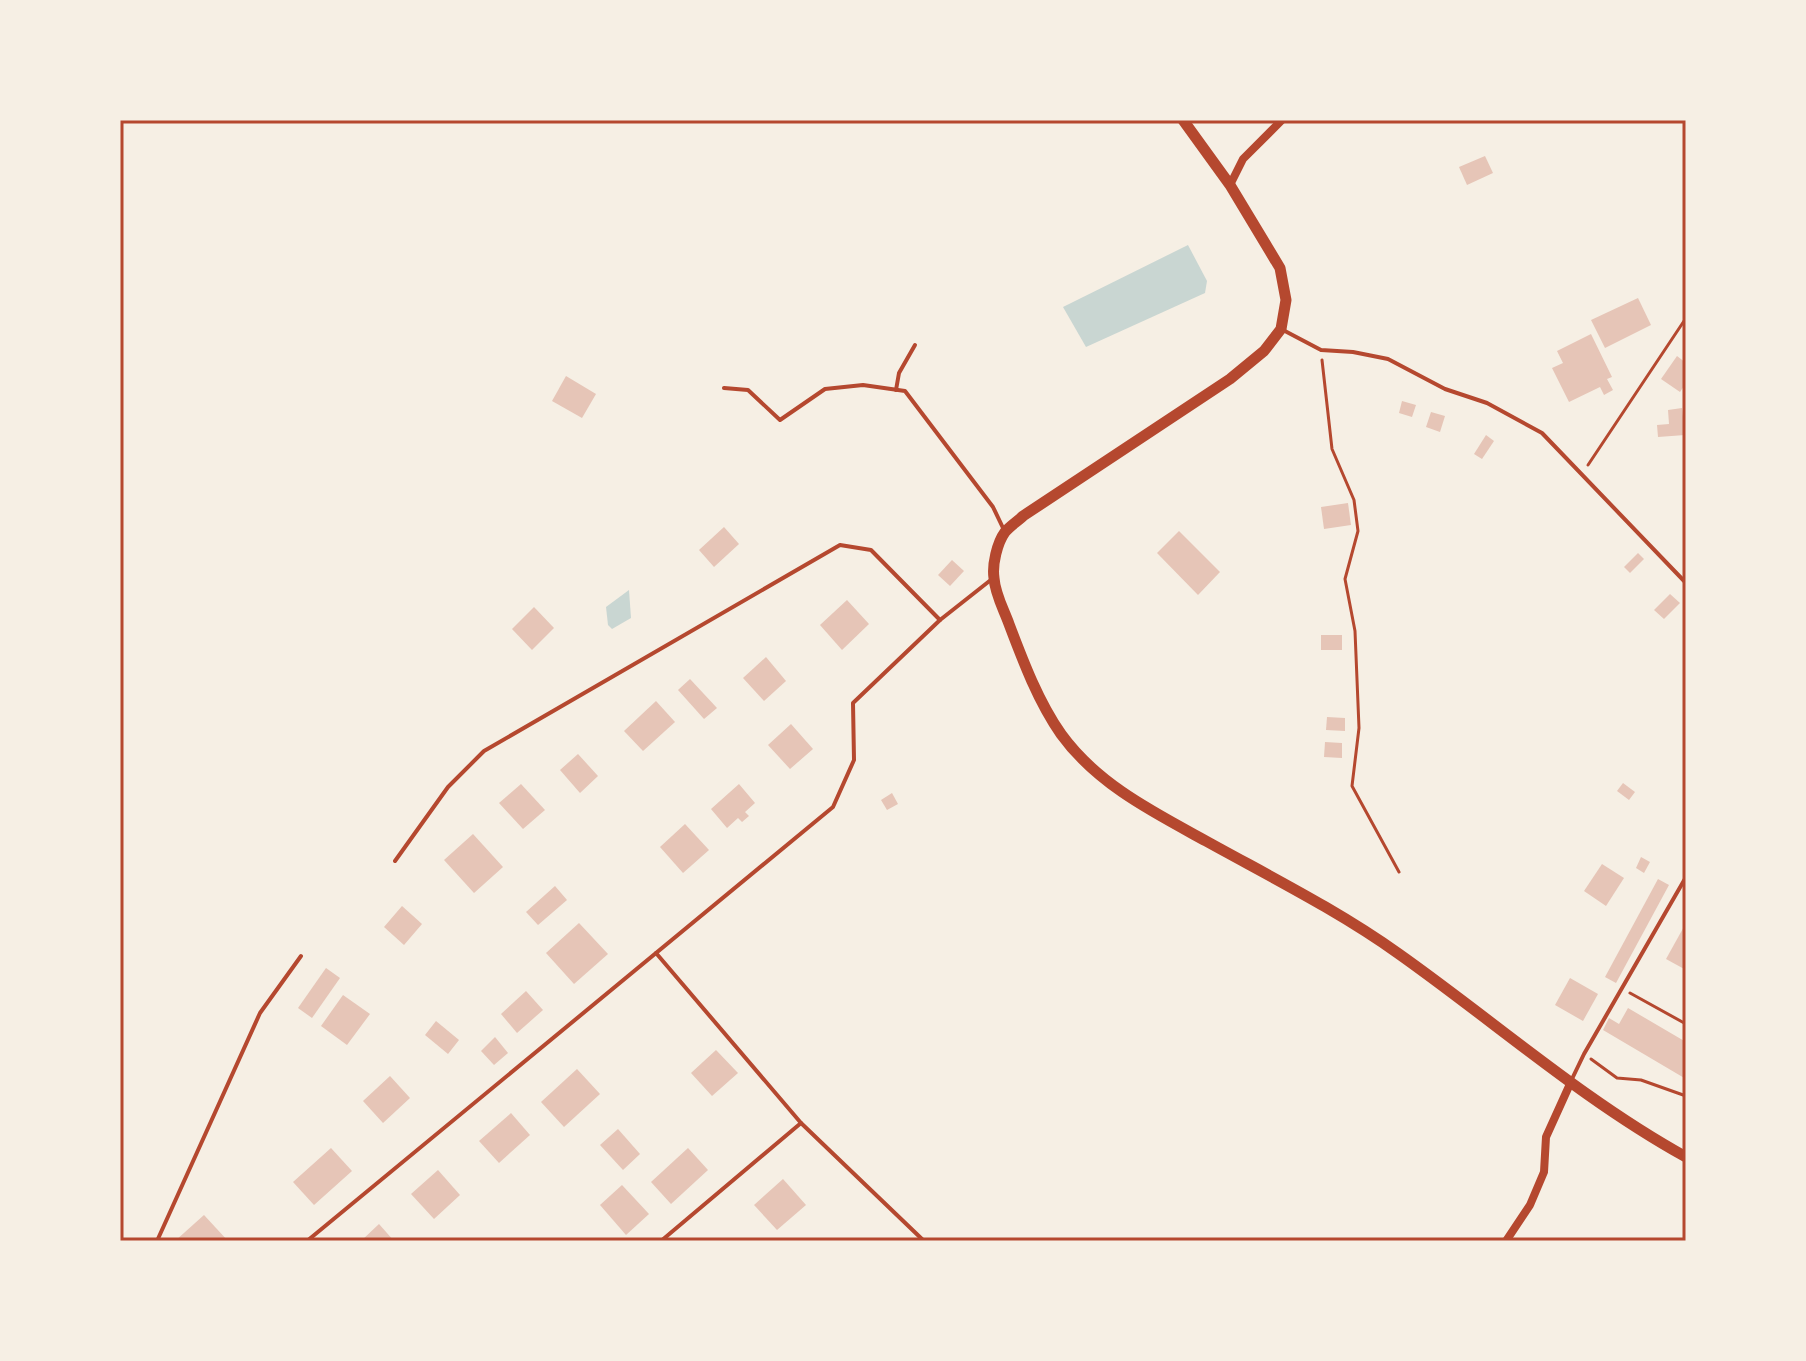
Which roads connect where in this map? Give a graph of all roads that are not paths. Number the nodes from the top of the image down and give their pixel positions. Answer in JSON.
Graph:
{"nodes":[{"id":1,"x":1183,"y":120,"type":"edge"},
{"id":2,"x":1282,"y":120,"type":"edge"},
{"id":3,"x":1230,"y":185,"type":"junction"},
{"id":4,"x":1281,"y":329,"type":"junction"},
{"id":5,"x":915,"y":345,"type":"dead end"},
{"id":6,"x":724,"y":388,"type":"dead end"},
{"id":7,"x":896,"y":390,"type":"junction"},
{"id":8,"x":1005,"y":532,"type":"junction"},
{"id":9,"x":994,"y":578,"type":"junction"},
{"id":10,"x":1686,"y":583,"type":"edge"},
{"id":11,"x":940,"y":620,"type":"junction"},
{"id":12,"x":395,"y":861,"type":"dead end"},
{"id":13,"x":1686,"y":877,"type":"edge"},
{"id":14,"x":656,"y":953,"type":"junction"},
{"id":15,"x":301,"y":956,"type":"dead end"},
{"id":16,"x":1570,"y":1084,"type":"junction"},
{"id":17,"x":801,"y":1123,"type":"junction"},
{"id":18,"x":1686,"y":1157,"type":"edge"},
{"id":19,"x":157,"y":1241,"type":"edge"},
{"id":20,"x":307,"y":1241,"type":"edge"},
{"id":21,"x":661,"y":1241,"type":"edge"},
{"id":22,"x":924,"y":1241,"type":"edge"},
{"id":23,"x":1506,"y":1241,"type":"edge"}],
"edges":[{"from":1,"to":3,"type":"street"},
{"from":2,"to":3,"type":"street"},
{"from":3,"to":4,"type":"street"},
{"from":4,"to":8,"type":"street"},
{"from":4,"to":10,"type":"lane"},
{"from":5,"to":7,"type":"lane"},
{"from":6,"to":7,"type":"lane"},
{"from":7,"to":8,"type":"lane"},
{"from":8,"to":9,"type":"street"},
{"from":9,"to":11,"type":"lane"},
{"from":9,"to":16,"type":"street"},
{"from":11,"to":12,"type":"lane"},
{"from":11,"to":14,"type":"lane"},
{"from":13,"to":16,"type":"lane"},
{"from":14,"to":17,"type":"lane"},
{"from":14,"to":20,"type":"lane"},
{"from":15,"to":19,"type":"lane"},
{"from":16,"to":18,"type":"street"},
{"from":16,"to":23,"type":"street"},
{"from":17,"to":21,"type":"lane"},
{"from":17,"to":22,"type":"lane"}]}
